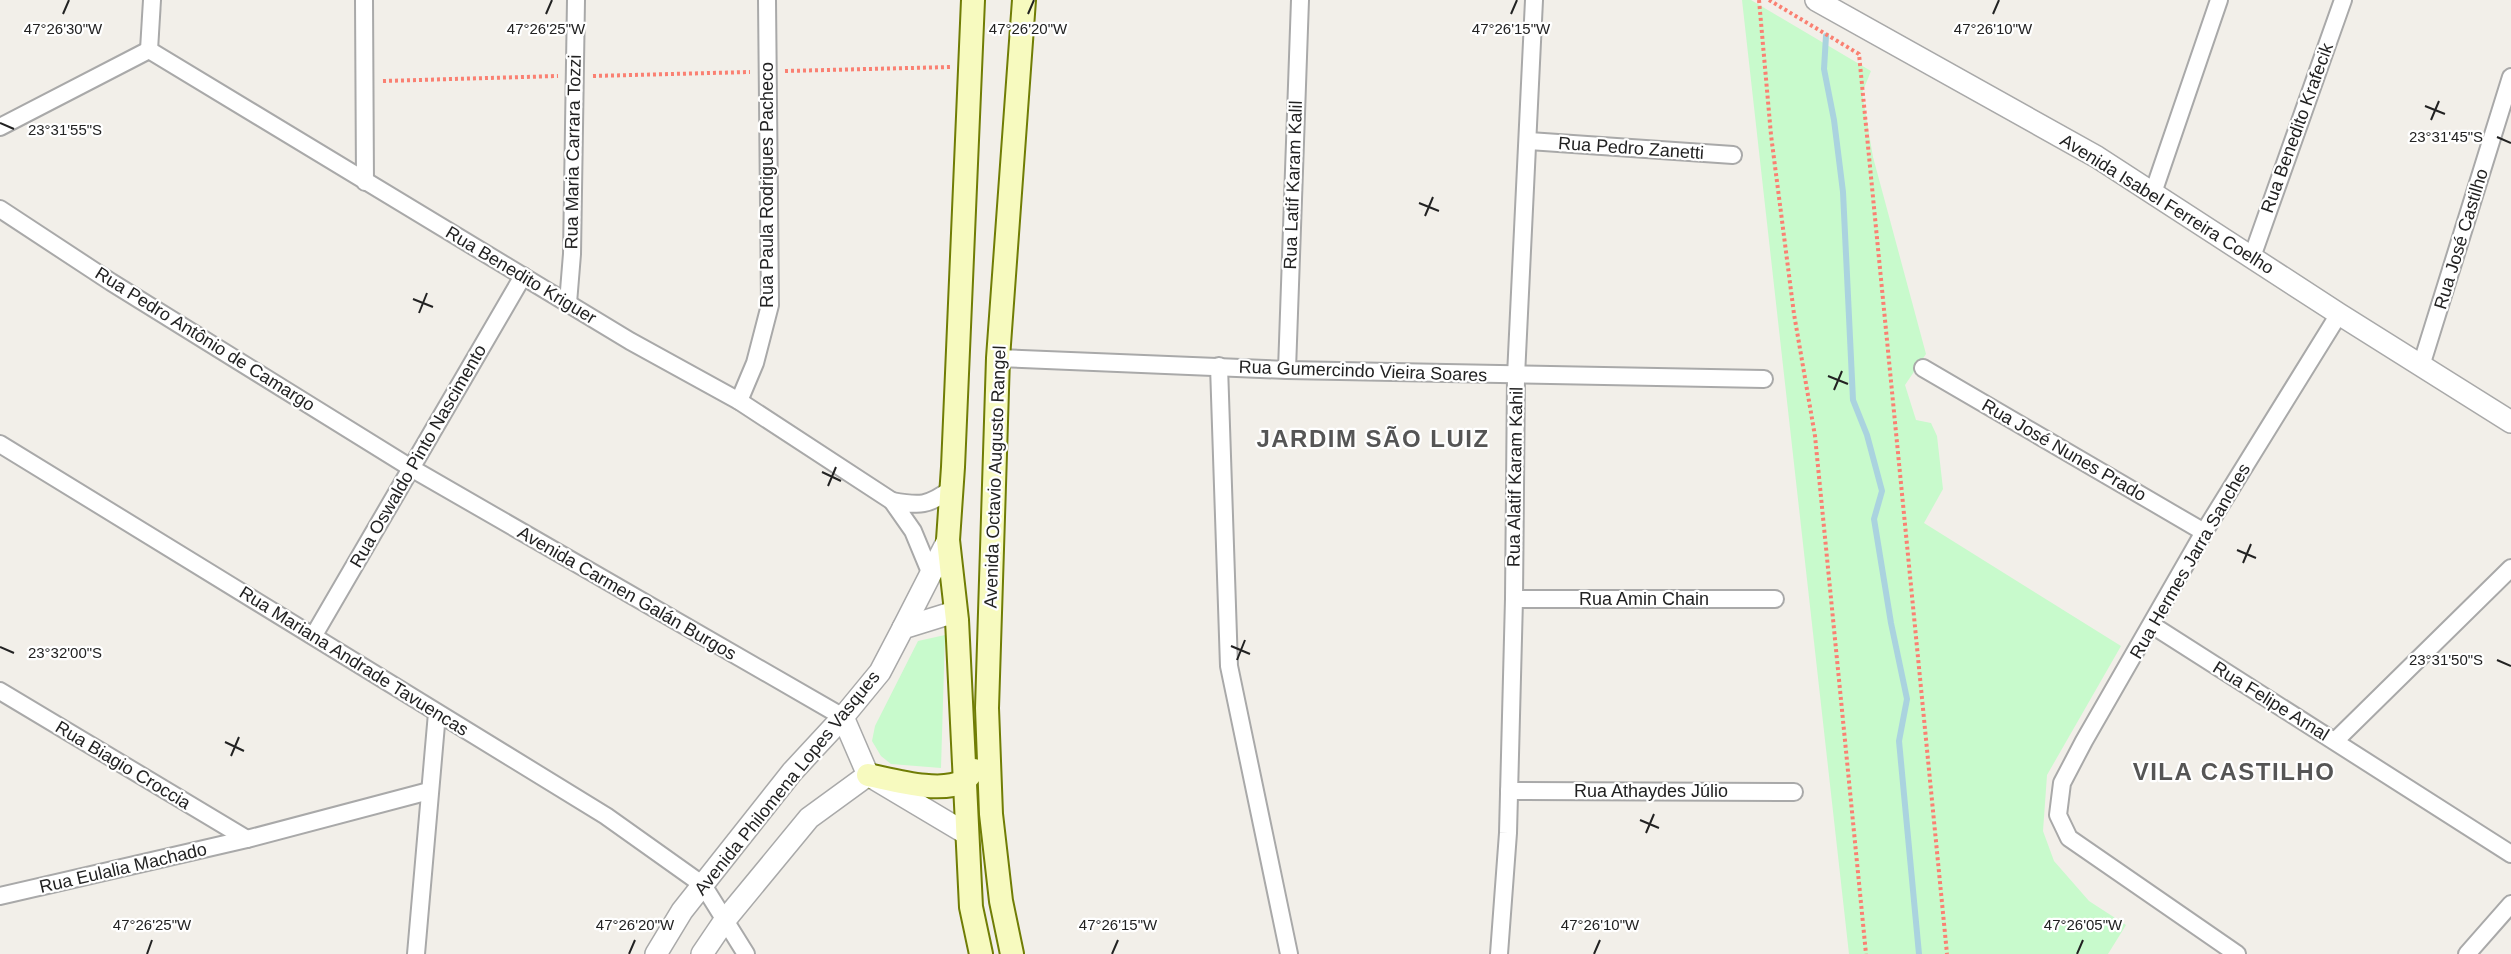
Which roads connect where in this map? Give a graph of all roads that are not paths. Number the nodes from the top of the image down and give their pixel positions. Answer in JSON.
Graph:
{"nodes":[{"id":1,"x":152,"y":0,"type":"edge"},
{"id":2,"x":364,"y":0,"type":"edge"},
{"id":3,"x":576,"y":0,"type":"edge"},
{"id":4,"x":767,"y":0,"type":"edge"},
{"id":5,"x":973,"y":0,"type":"edge"},
{"id":6,"x":1024,"y":0,"type":"edge"},
{"id":7,"x":1300,"y":0,"type":"edge"},
{"id":8,"x":1534,"y":0,"type":"edge"},
{"id":9,"x":1816,"y":0,"type":"edge"},
{"id":10,"x":2219,"y":0,"type":"edge"},
{"id":11,"x":2343,"y":0,"type":"edge"},
{"id":12,"x":149,"y":50,"type":"junction"},
{"id":13,"x":2511,"y":77,"type":"edge"},
{"id":14,"x":0,"y":127,"type":"edge"},
{"id":15,"x":1529,"y":141,"type":"junction"},
{"id":16,"x":1733,"y":155,"type":"dead end"},
{"id":17,"x":365,"y":182,"type":"junction"},
{"id":18,"x":2153,"y":193,"type":"junction"},
{"id":19,"x":0,"y":209,"type":"edge"},
{"id":20,"x":2252,"y":257,"type":"junction"},
{"id":21,"x":523,"y":276,"type":"junction"},
{"id":22,"x":568,"y":303,"type":"junction"},
{"id":23,"x":2339,"y":314,"type":"junction"},
{"id":24,"x":998,"y":358,"type":"junction"},
{"id":25,"x":1219,"y":366,"type":"junction"},
{"id":26,"x":2421,"y":366,"type":"junction"},
{"id":27,"x":1923,"y":368,"type":"dead end"},
{"id":28,"x":1287,"y":370,"type":"junction"},
{"id":29,"x":1516,"y":376,"type":"junction"},
{"id":30,"x":1764,"y":379,"type":"dead end"},
{"id":31,"x":739,"y":401,"type":"junction"},
{"id":32,"x":2511,"y":422,"type":"edge"},
{"id":33,"x":0,"y":444,"type":"edge"},
{"id":34,"x":411,"y":468,"type":"junction"},
{"id":35,"x":951,"y":489,"type":"junction"},
{"id":36,"x":892,"y":501,"type":"junction"},
{"id":37,"x":2204,"y":532,"type":"junction"},
{"id":38,"x":948,"y":540,"type":"junction"},
{"id":39,"x":2511,"y":568,"type":"edge"},
{"id":40,"x":930,"y":572,"type":"junction"},
{"id":41,"x":1514,"y":599,"type":"junction"},
{"id":42,"x":1775,"y":599,"type":"dead end"},
{"id":43,"x":957,"y":620,"type":"junction"},
{"id":44,"x":2152,"y":625,"type":"junction"},
{"id":45,"x":903,"y":628,"type":"junction"},
{"id":46,"x":314,"y":635,"type":"junction"},
{"id":47,"x":0,"y":691,"type":"edge"},
{"id":48,"x":987,"y":708,"type":"junction"},
{"id":49,"x":437,"y":713,"type":"junction"},
{"id":50,"x":843,"y":717,"type":"junction"},
{"id":51,"x":2335,"y":741,"type":"junction"},
{"id":52,"x":868,"y":776,"type":"junction"},
{"id":53,"x":964,"y":781,"type":"junction"},
{"id":54,"x":1509,"y":790,"type":"junction"},
{"id":55,"x":429,"y":791,"type":"junction"},
{"id":56,"x":1794,"y":792,"type":"dead end"},
{"id":57,"x":967,"y":834,"type":"junction"},
{"id":58,"x":247,"y":839,"type":"junction"},
{"id":59,"x":2511,"y":854,"type":"edge"},
{"id":60,"x":703,"y":885,"type":"junction"},
{"id":61,"x":0,"y":896,"type":"edge"},
{"id":62,"x":2511,"y":904,"type":"edge"},
{"id":63,"x":725,"y":920,"type":"junction"},
{"id":64,"x":416,"y":954,"type":"edge"},
{"id":65,"x":656,"y":954,"type":"edge"},
{"id":66,"x":702,"y":954,"type":"edge"},
{"id":67,"x":746,"y":954,"type":"edge"},
{"id":68,"x":981,"y":954,"type":"edge"},
{"id":69,"x":1012,"y":954,"type":"edge"},
{"id":70,"x":1289,"y":954,"type":"edge"},
{"id":71,"x":1499,"y":954,"type":"edge"},
{"id":72,"x":2237,"y":954,"type":"edge"},
{"id":73,"x":2467,"y":954,"type":"edge"}],
"edges":[{"from":1,"to":12,"type":"street"},
{"from":2,"to":17,"type":"street"},
{"from":3,"to":22,"type":"street","name":"Rua Maria Carrara Tozzi"},
{"from":4,"to":31,"type":"street","name":"Rua Paula Rodrigues Pacheco"},
{"from":5,"to":35,"type":"main road","name":"Avenida Octavio Augusto Rangel"},
{"from":6,"to":24,"type":"main road","name":"Avenida Octavio Augusto Rangel"},
{"from":7,"to":28,"type":"street","name":"Rua Latif Karam Kalil"},
{"from":8,"to":15,"type":"street","name":"Rua Alatif Karam Kahil"},
{"from":9,"to":18,"type":"street","name":"Avenida Isabel Ferreira Coelho"},
{"from":10,"to":18,"type":"street"},
{"from":11,"to":20,"type":"street","name":"Rua Benedito Krafecik"},
{"from":12,"to":14,"type":"street"},
{"from":12,"to":17,"type":"street","name":"Rua Benedito Kriguer"},
{"from":13,"to":26,"type":"street","name":"Rua José Castilho"},
{"from":15,"to":16,"type":"street","name":"Rua Pedro Zanetti"},
{"from":15,"to":29,"type":"street","name":"Rua Alatif Karam Kahil"},
{"from":17,"to":21,"type":"street","name":"Rua Benedito Kriguer"},
{"from":18,"to":20,"type":"street","name":"Avenida Isabel Ferreira Coelho"},
{"from":19,"to":34,"type":"street","name":"Rua Pedro Antônio de Camargo"},
{"from":20,"to":23,"type":"street","name":"Avenida Isabel Ferreira Coelho"},
{"from":21,"to":22,"type":"street","name":"Rua Benedito Kriguer"},
{"from":21,"to":34,"type":"street","name":"Rua Oswaldo Pinto Nascimento"},
{"from":22,"to":31,"type":"street","name":"Rua Benedito Kriguer"},
{"from":23,"to":26,"type":"street","name":"Avenida Isabel Ferreira Coelho"},
{"from":23,"to":37,"type":"street","name":"Rua Hermes Jarra Sanches"},
{"from":24,"to":25,"type":"street","name":"Rua Gumercindo Vieira Soares"},
{"from":24,"to":48,"type":"main road","name":"Avenida Octavio Augusto Rangel"},
{"from":25,"to":28,"type":"street","name":"Rua Gumercindo Vieira Soares"},
{"from":25,"to":70,"type":"street"},
{"from":26,"to":32,"type":"street","name":"Avenida Isabel Ferreira Coelho"},
{"from":27,"to":37,"type":"street","name":"Rua José Nunes Prado"},
{"from":28,"to":29,"type":"street","name":"Rua Gumercindo Vieira Soares"},
{"from":29,"to":30,"type":"street","name":"Rua Gumercindo Vieira Soares"},
{"from":29,"to":41,"type":"street","name":"Rua Alatif Karam Kahil"},
{"from":31,"to":36,"type":"street","name":"Rua Benedito Kriguer"},
{"from":33,"to":46,"type":"street","name":"Rua Mariana Andrade Tavuencas"},
{"from":34,"to":46,"type":"street","name":"Rua Oswaldo Pinto Nascimento"},
{"from":34,"to":50,"type":"street","name":"Avenida Carmen Galán Burgos"},
{"from":35,"to":36,"type":"street","name":"Rua Benedito Kriguer"},
{"from":35,"to":38,"type":"main road","name":"Avenida Octavio Augusto Rangel"},
{"from":36,"to":40,"type":"street","name":"Rua Benedito Kriguer"},
{"from":37,"to":44,"type":"street","name":"Rua Hermes Jarra Sanches"},
{"from":38,"to":40,"type":"street","name":"Avenida Philomena Lopes Vasques"},
{"from":38,"to":43,"type":"main road","name":"Avenida Octavio Augusto Rangel"},
{"from":39,"to":51,"type":"street"},
{"from":40,"to":45,"type":"street","name":"Avenida Philomena Lopes Vasques"},
{"from":41,"to":42,"type":"street","name":"Rua Amin Chain"},
{"from":41,"to":54,"type":"street","name":"Rua Alatif Karam Kahil"},
{"from":43,"to":45,"type":"street"},
{"from":43,"to":48,"type":"main road"},
{"from":43,"to":53,"type":"main road","name":"Avenida Octavio Augusto Rangel"},
{"from":44,"to":51,"type":"street","name":"Rua Felipe Arnal"},
{"from":44,"to":72,"type":"street","name":"Rua Hermes Jarra Sanches"},
{"from":45,"to":50,"type":"street","name":"Avenida Philomena Lopes Vasques"},
{"from":46,"to":49,"type":"street","name":"Rua Mariana Andrade Tavuencas"},
{"from":47,"to":58,"type":"street","name":"Rua Biagio Croccia"},
{"from":48,"to":53,"type":"main road"},
{"from":48,"to":69,"type":"main road","name":"Avenida Octavio Augusto Rangel"},
{"from":49,"to":55,"type":"street"},
{"from":49,"to":60,"type":"street","name":"Rua Mariana Andrade Tavuencas"},
{"from":50,"to":52,"type":"street"},
{"from":50,"to":60,"type":"street","name":"Avenida Philomena Lopes Vasques"},
{"from":51,"to":59,"type":"street","name":"Rua Felipe Arnal"},
{"from":52,"to":53,"type":"main road"},
{"from":52,"to":57,"type":"street"},
{"from":52,"to":63,"type":"street","name":"Avenida Philomena Lopes Vasques"},
{"from":53,"to":57,"type":"main road","name":"Avenida Octavio Augusto Rangel"},
{"from":54,"to":56,"type":"street","name":"Rua Athaydes Júlio"},
{"from":54,"to":71,"type":"street","name":"Rua Alatif Karam Kahil"},
{"from":55,"to":58,"type":"street","name":"Rua Eulalia Machado"},
{"from":55,"to":64,"type":"street"},
{"from":57,"to":68,"type":"main road","name":"Avenida Octavio Augusto Rangel"},
{"from":58,"to":61,"type":"street","name":"Rua Eulalia Machado"},
{"from":60,"to":63,"type":"street"},
{"from":60,"to":65,"type":"street","name":"Avenida Philomena Lopes Vasques"},
{"from":62,"to":73,"type":"street"},
{"from":63,"to":66,"type":"street","name":"Avenida Philomena Lopes Vasques"},
{"from":63,"to":67,"type":"street"}]}
